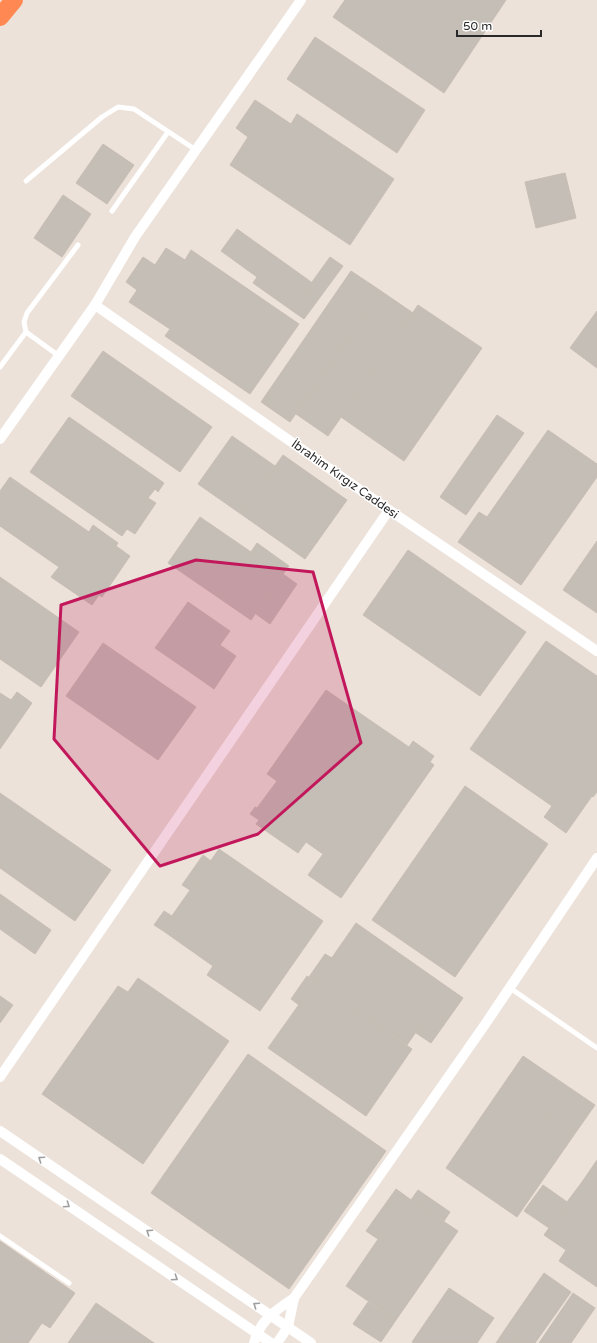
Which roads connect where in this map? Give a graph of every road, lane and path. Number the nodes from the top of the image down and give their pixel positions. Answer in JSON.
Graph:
{"nodes":[{"id":1,"x":14,"y":0,"type":"edge"},
{"id":2,"x":301,"y":0,"type":"edge"},
{"id":3,"x":0,"y":17,"type":"edge"},
{"id":4,"x":168,"y":132,"type":"junction"},
{"id":5,"x":196,"y":150,"type":"junction"},
{"id":6,"x":26,"y":181,"type":"dead end"},
{"id":7,"x":112,"y":211,"type":"dead end"},
{"id":8,"x":78,"y":245,"type":"dead end"},
{"id":9,"x":95,"y":305,"type":"junction"},
{"id":10,"x":26,"y":332,"type":"junction"},
{"id":11,"x":59,"y":356,"type":"junction"},
{"id":12,"x":0,"y":367,"type":"edge"},
{"id":13,"x":0,"y":439,"type":"edge"},
{"id":14,"x":389,"y":510,"type":"junction"},
{"id":15,"x":597,"y":651,"type":"edge"},
{"id":16,"x":597,"y":858,"type":"edge"},
{"id":17,"x":510,"y":988,"type":"junction"},
{"id":18,"x":597,"y":1048,"type":"edge"},
{"id":19,"x":0,"y":1077,"type":"edge"},
{"id":20,"x":0,"y":1131,"type":"edge"},
{"id":21,"x":0,"y":1159,"type":"edge"},
{"id":22,"x":0,"y":1236,"type":"edge"},
{"id":23,"x":70,"y":1283,"type":"dead end"},
{"id":24,"x":294,"y":1298,"type":"junction"},
{"id":25,"x":270,"y":1314,"type":"junction"},
{"id":26,"x":288,"y":1327,"type":"junction"},
{"id":27,"x":255,"y":1338,"type":"edge"},
{"id":28,"x":271,"y":1343,"type":"edge"},
{"id":29,"x":277,"y":1343,"type":"edge"},
{"id":30,"x":312,"y":1343,"type":"edge"}],
"edges":[{"from":1,"to":3,"type":"highway"},
{"from":2,"to":5,"type":"street"},
{"from":4,"to":5,"type":"lane"},
{"from":4,"to":6,"type":"lane"},
{"from":4,"to":7,"type":"lane"},
{"from":5,"to":9,"type":"street"},
{"from":8,"to":10,"type":"lane"},
{"from":9,"to":11,"type":"street"},
{"from":9,"to":14,"type":"street","name":"İbrahim Kırgız Caddesi"},
{"from":10,"to":11,"type":"lane"},
{"from":10,"to":12,"type":"lane"},
{"from":11,"to":13,"type":"street"},
{"from":14,"to":15,"type":"street","name":"İbrahim Kırgız Caddesi"},
{"from":14,"to":19,"type":"street"},
{"from":16,"to":17,"type":"street"},
{"from":17,"to":18,"type":"lane"},
{"from":17,"to":24,"type":"street"},
{"from":25,"to":20,"type":"street","one_way":true},
{"from":21,"to":27,"type":"street","one_way":true},
{"from":22,"to":23,"type":"lane"},
{"from":24,"to":25,"type":"street"},
{"from":24,"to":26,"type":"street"},
{"from":25,"to":26,"type":"street"},
{"from":25,"to":27,"type":"street"},
{"from":26,"to":29,"type":"street"},
{"from":26,"to":30,"type":"street"},
{"from":27,"to":28,"type":"street"}]}
